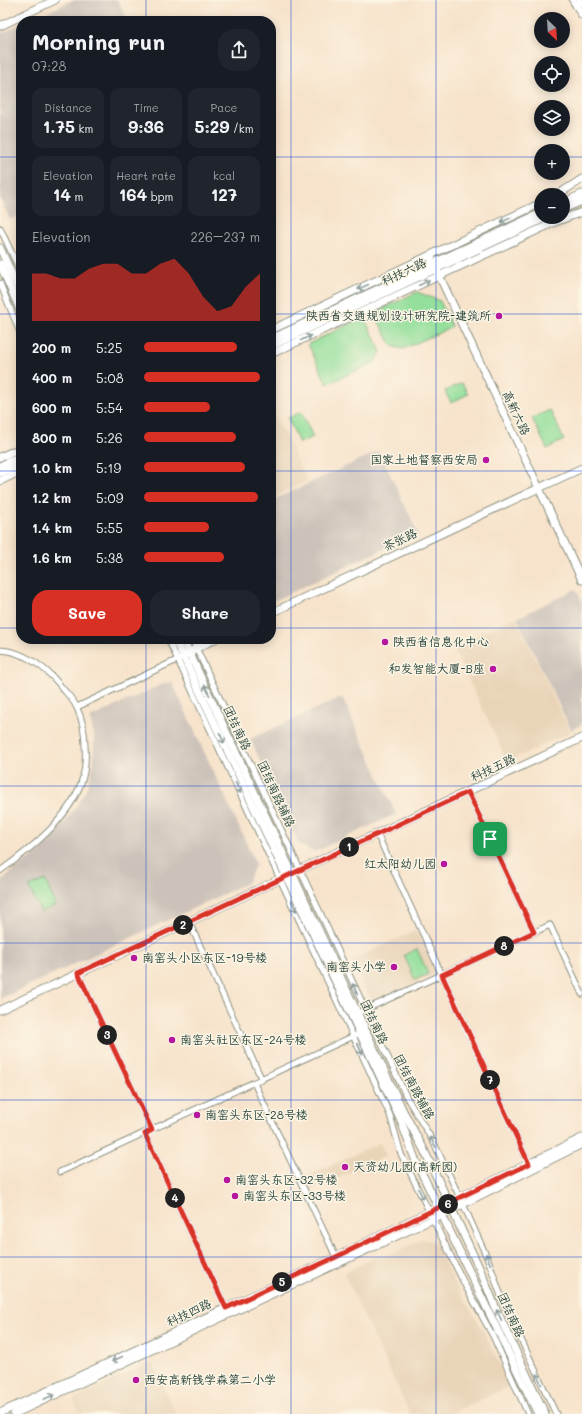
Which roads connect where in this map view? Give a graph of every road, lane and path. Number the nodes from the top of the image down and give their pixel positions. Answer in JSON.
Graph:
{"nodes":[{"id":1,"x":55,"y":0,"type":"edge"},
{"id":2,"x":573,"y":0,"type":"edge"},
{"id":3,"x":582,"y":15,"type":"edge"},
{"id":4,"x":21,"y":16,"type":"edge"},
{"id":5,"x":16,"y":18,"type":"edge"},
{"id":6,"x":0,"y":26,"type":"edge"},
{"id":7,"x":582,"y":179,"type":"edge"},
{"id":8,"x":568,"y":188,"type":"edge"},
{"id":9,"x":582,"y":194,"type":"edge"},
{"id":10,"x":570,"y":200,"type":"edge"},
{"id":11,"x":582,"y":200,"type":"edge"},
{"id":12,"x":534,"y":206,"type":"edge"},
{"id":13,"x":570,"y":206,"type":"edge"},
{"id":14,"x":582,"y":212,"type":"edge"},
{"id":15,"x":534,"y":217,"type":"edge"},
{"id":16,"x":534,"y":223,"type":"edge"},
{"id":17,"x":0,"y":228,"type":"edge"},
{"id":18,"x":0,"y":249,"type":"edge"},
{"id":19,"x":430,"y":256,"type":"junction"},
{"id":20,"x":16,"y":262,"type":"edge"},
{"id":21,"x":0,"y":264,"type":"edge"},
{"id":22,"x":436,"y":269,"type":"junction"},
{"id":23,"x":0,"y":283,"type":"edge"},
{"id":24,"x":16,"y":283,"type":"edge"},
{"id":25,"x":16,"y":301,"type":"edge"},
{"id":26,"x":16,"y":323,"type":"edge"},
{"id":27,"x":276,"y":328,"type":"edge"},
{"id":28,"x":276,"y":337,"type":"edge"},
{"id":29,"x":276,"y":344,"type":"edge"},
{"id":30,"x":276,"y":351,"type":"edge"},
{"id":31,"x":16,"y":450,"type":"edge"},
{"id":32,"x":0,"y":458,"type":"edge"},
{"id":33,"x":16,"y":458,"type":"edge"},
{"id":34,"x":0,"y":466,"type":"edge"},
{"id":35,"x":16,"y":466,"type":"edge"},
{"id":36,"x":582,"y":468,"type":"edge"},
{"id":37,"x":0,"y":473,"type":"edge"},
{"id":38,"x":16,"y":473,"type":"edge"},
{"id":39,"x":0,"y":481,"type":"edge"},
{"id":40,"x":539,"y":488,"type":"junction"},
{"id":41,"x":582,"y":580,"type":"edge"},
{"id":42,"x":276,"y":611,"type":"edge"},
{"id":43,"x":172,"y":644,"type":"edge"},
{"id":44,"x":177,"y":644,"type":"edge"},
{"id":45,"x":183,"y":644,"type":"edge"},
{"id":46,"x":194,"y":644,"type":"edge"},
{"id":47,"x":204,"y":644,"type":"edge"},
{"id":48,"x":196,"y":648,"type":"junction"},
{"id":49,"x":0,"y":650,"type":"edge"},
{"id":50,"x":183,"y":656,"type":"junction"},
{"id":51,"x":77,"y":707,"type":"junction"},
{"id":52,"x":582,"y":738,"type":"edge"},
{"id":53,"x":468,"y":792,"type":"junction"},
{"id":54,"x":377,"y":834,"type":"junction"},
{"id":55,"x":301,"y":869,"type":"junction"},
{"id":56,"x":0,"y":871,"type":"edge"},
{"id":57,"x":287,"y":876,"type":"junction"},
{"id":58,"x":189,"y":922,"type":"junction"},
{"id":59,"x":534,"y":932,"type":"junction"},
{"id":60,"x":78,"y":973,"type":"junction"},
{"id":61,"x":442,"y":975,"type":"junction"},
{"id":62,"x":582,"y":994,"type":"edge"},
{"id":63,"x":0,"y":1010,"type":"edge"},
{"id":64,"x":361,"y":1012,"type":"junction"},
{"id":65,"x":357,"y":1035,"type":"junction"},
{"id":66,"x":262,"y":1080,"type":"junction"},
{"id":67,"x":254,"y":1083,"type":"junction"},
{"id":68,"x":152,"y":1130,"type":"junction"},
{"id":69,"x":145,"y":1134,"type":"junction"},
{"id":70,"x":582,"y":1138,"type":"edge"},
{"id":71,"x":582,"y":1144,"type":"edge"},
{"id":72,"x":529,"y":1164,"type":"junction"},
{"id":73,"x":60,"y":1172,"type":"dead end"},
{"id":74,"x":462,"y":1201,"type":"junction"},
{"id":75,"x":451,"y":1206,"type":"junction"},
{"id":76,"x":440,"y":1212,"type":"junction"},
{"id":77,"x":432,"y":1216,"type":"junction"},
{"id":78,"x":336,"y":1257,"type":"junction"},
{"id":79,"x":226,"y":1308,"type":"junction"},
{"id":80,"x":0,"y":1413,"type":"edge"},
{"id":81,"x":14,"y":1414,"type":"edge"},
{"id":82,"x":528,"y":1414,"type":"edge"},
{"id":83,"x":538,"y":1414,"type":"edge"},
{"id":84,"x":545,"y":1414,"type":"edge"},
{"id":85,"x":556,"y":1414,"type":"edge"}],
"edges":[{"from":1,"to":4,"type":"main road"},
{"from":2,"to":3,"type":"main road"},
{"from":5,"to":6,"type":"main road"},
{"from":7,"to":8,"type":"main road"},
{"from":9,"to":10,"type":"main road"},
{"from":11,"to":13,"type":"main road"},
{"from":12,"to":19,"type":"main road","one_way":true},
{"from":14,"to":22,"type":"main road"},
{"from":15,"to":22,"type":"main road","name":"科技六路"},
{"from":16,"to":22,"type":"main road","name":"科技六路"},
{"from":17,"to":20,"type":"street"},
{"from":18,"to":24,"type":"main road"},
{"from":19,"to":22,"type":"main road","name":"高新六路"},
{"from":19,"to":27,"type":"main road","one_way":true},
{"from":21,"to":25,"type":"main road"},
{"from":22,"to":28,"type":"main road","name":"科技六路"},
{"from":22,"to":29,"type":"main road","name":"科技六路"},
{"from":30,"to":22,"type":"main road","one_way":true},
{"from":22,"to":40,"type":"main road","name":"高新六路"},
{"from":23,"to":26,"type":"street"},
{"from":31,"to":32,"type":"main road"},
{"from":33,"to":34,"type":"main road"},
{"from":35,"to":37,"type":"main road"},
{"from":36,"to":40,"type":"main road","name":"茶张路"},
{"from":38,"to":39,"type":"main road"},
{"from":40,"to":41,"type":"main road","name":"高新六路"},
{"from":40,"to":42,"type":"main road","name":"茶张路"},
{"from":43,"to":50,"type":"street"},
{"from":44,"to":50,"type":"main road","name":"团结南路"},
{"from":45,"to":50,"type":"main road","name":"团结南路"},
{"from":46,"to":48,"type":"street","name":"团结南路辅路"},
{"from":47,"to":48,"type":"main road"},
{"from":48,"to":50,"type":"main road"},
{"from":48,"to":55,"type":"street","name":"团结南路辅路"},
{"from":49,"to":51,"type":"street"},
{"from":50,"to":51,"type":"street"},
{"from":50,"to":57,"type":"main road","name":"团结南路"},
{"from":51,"to":56,"type":"street"},
{"from":52,"to":53,"type":"main road","name":"科技五路"},
{"from":53,"to":54,"type":"main road","name":"科技五路"},
{"from":53,"to":59,"type":"street"},
{"from":54,"to":55,"type":"main road","name":"科技五路"},
{"from":54,"to":61,"type":"street"},
{"from":55,"to":57,"type":"main road","name":"科技五路"},
{"from":64,"to":55,"type":"street","name":"团结南路辅路","one_way":true},
{"from":57,"to":58,"type":"main road","name":"科技五路"},
{"from":57,"to":64,"type":"main road","name":"团结南路"},
{"from":57,"to":65,"type":"main road","name":"团结南路","one_way":true},
{"from":58,"to":60,"type":"main road","name":"科技五路"},
{"from":58,"to":66,"type":"street"},
{"from":59,"to":61,"type":"street"},
{"from":59,"to":62,"type":"street"},
{"from":60,"to":63,"type":"main road","name":"科技五路"},
{"from":60,"to":68,"type":"street"},
{"from":61,"to":64,"type":"street"},
{"from":61,"to":72,"type":"street"},
{"from":74,"to":64,"type":"street","name":"团结南路辅路","one_way":true},
{"from":64,"to":75,"type":"main road","name":"团结南路"},
{"from":65,"to":66,"type":"street"},
{"from":65,"to":76,"type":"main road","name":"团结南路"},
{"from":65,"to":77,"type":"street","one_way":true},
{"from":66,"to":67,"type":"street"},
{"from":67,"to":68,"type":"street"},
{"from":67,"to":78,"type":"street"},
{"from":68,"to":69,"type":"street"},
{"from":69,"to":73,"type":"street"},
{"from":69,"to":79,"type":"street"},
{"from":70,"to":72,"type":"main road","name":"科技四路"},
{"from":71,"to":74,"type":"main road","name":"科技四路"},
{"from":72,"to":74,"type":"main road","name":"科技四路"},
{"from":74,"to":75,"type":"main road","name":"科技四路"},
{"from":85,"to":74,"type":"street","name":"团结南路辅路","one_way":true},
{"from":75,"to":76,"type":"main road","name":"科技四路"},
{"from":84,"to":75,"type":"main road","name":"团结南路","one_way":true},
{"from":76,"to":77,"type":"main road","name":"科技四路"},
{"from":76,"to":83,"type":"main road","name":"团结南路"},
{"from":77,"to":78,"type":"main road","name":"科技四路"},
{"from":81,"to":77,"type":"main road","name":"科技四路","one_way":true},
{"from":77,"to":82,"type":"street"},
{"from":78,"to":79,"type":"main road","name":"科技四路"},
{"from":79,"to":80,"type":"main road","name":"科技四路","one_way":true}]}
